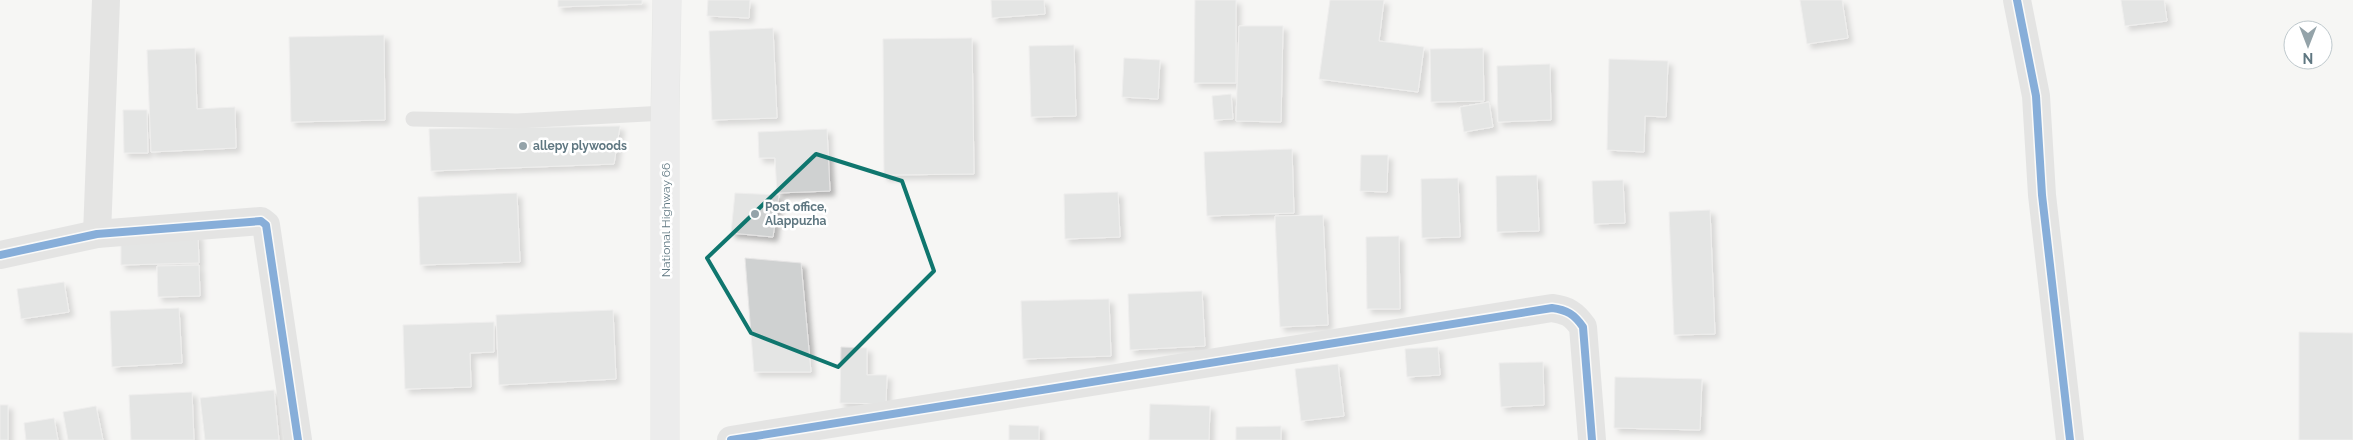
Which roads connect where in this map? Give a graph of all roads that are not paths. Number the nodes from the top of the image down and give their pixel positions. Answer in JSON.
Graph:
{"nodes":[{"id":1,"x":106,"y":0,"type":"edge"},
{"id":2,"x":667,"y":0,"type":"edge"},
{"id":3,"x":2016,"y":0,"type":"edge"},
{"id":4,"x":665,"y":113,"type":"junction"},
{"id":5,"x":413,"y":118,"type":"dead end"},
{"id":6,"x":97,"y":234,"type":"junction"},
{"id":7,"x":0,"y":255,"type":"edge"},
{"id":8,"x":298,"y":440,"type":"edge"},
{"id":9,"x":665,"y":440,"type":"edge"},
{"id":10,"x":731,"y":440,"type":"edge"},
{"id":11,"x":1592,"y":440,"type":"edge"},
{"id":12,"x":2070,"y":440,"type":"edge"}],
"edges":[{"from":1,"to":6,"type":"street"},
{"from":2,"to":4,"type":"main road","name":"National Highway 66"},
{"from":3,"to":12,"type":"street"},
{"from":4,"to":5,"type":"lane"},
{"from":4,"to":9,"type":"main road","name":"National Highway 66"},
{"from":6,"to":7,"type":"street"},
{"from":6,"to":8,"type":"street"},
{"from":10,"to":11,"type":"street"}]}
